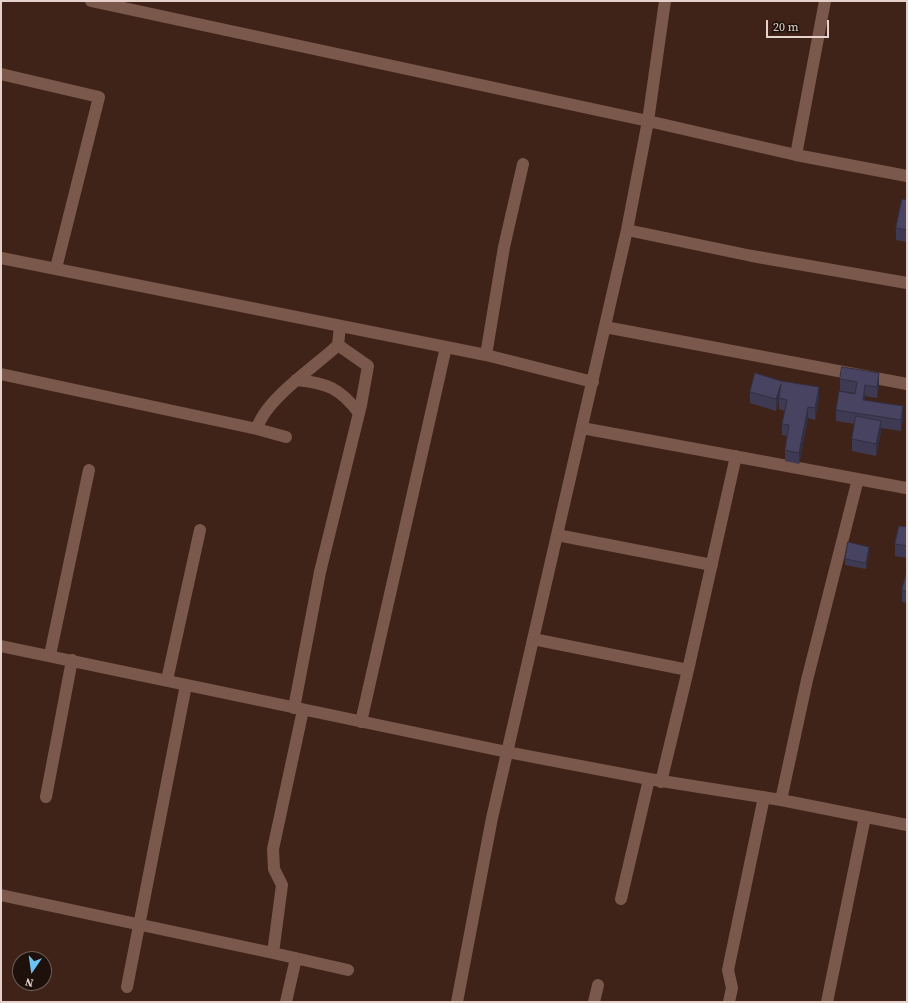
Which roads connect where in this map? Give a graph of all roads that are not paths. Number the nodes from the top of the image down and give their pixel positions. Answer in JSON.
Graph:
{"nodes":[{"id":1,"x":91,"y":1,"type":"edge"},
{"id":2,"x":665,"y":1,"type":"edge"},
{"id":3,"x":824,"y":1,"type":"edge"},
{"id":4,"x":1,"y":74,"type":"edge"},
{"id":5,"x":648,"y":121,"type":"junction"},
{"id":6,"x":796,"y":155,"type":"junction"},
{"id":7,"x":523,"y":164,"type":"dead end"},
{"id":8,"x":907,"y":176,"type":"edge"},
{"id":9,"x":627,"y":230,"type":"junction"},
{"id":10,"x":1,"y":258,"type":"edge"},
{"id":11,"x":56,"y":268,"type":"junction"},
{"id":12,"x":907,"y":284,"type":"edge"},
{"id":13,"x":340,"y":326,"type":"junction"},
{"id":14,"x":605,"y":326,"type":"junction"},
{"id":15,"x":338,"y":345,"type":"junction"},
{"id":16,"x":446,"y":347,"type":"junction"},
{"id":17,"x":486,"y":355,"type":"junction"},
{"id":18,"x":1,"y":374,"type":"edge"},
{"id":19,"x":296,"y":380,"type":"junction"},
{"id":20,"x":593,"y":382,"type":"junction"},
{"id":21,"x":907,"y":384,"type":"edge"},
{"id":22,"x":359,"y":413,"type":"junction"},
{"id":23,"x":582,"y":428,"type":"junction"},
{"id":24,"x":257,"y":429,"type":"junction"},
{"id":25,"x":286,"y":437,"type":"dead end"},
{"id":26,"x":736,"y":456,"type":"junction"},
{"id":27,"x":90,"y":470,"type":"dead end"},
{"id":28,"x":858,"y":479,"type":"junction"},
{"id":29,"x":906,"y":488,"type":"edge"},
{"id":30,"x":200,"y":530,"type":"dead end"},
{"id":31,"x":557,"y":535,"type":"junction"},
{"id":32,"x":712,"y":565,"type":"junction"},
{"id":33,"x":533,"y":639,"type":"junction"},
{"id":34,"x":1,"y":646,"type":"edge"},
{"id":35,"x":50,"y":655,"type":"junction"},
{"id":36,"x":72,"y":660,"type":"junction"},
{"id":37,"x":688,"y":670,"type":"junction"},
{"id":38,"x":167,"y":680,"type":"junction"},
{"id":39,"x":186,"y":685,"type":"junction"},
{"id":40,"x":299,"y":709,"type":"junction"},
{"id":41,"x":361,"y":722,"type":"junction"},
{"id":42,"x":507,"y":752,"type":"junction"},
{"id":43,"x":655,"y":780,"type":"junction"},
{"id":44,"x":46,"y":797,"type":"dead end"},
{"id":45,"x":764,"y":797,"type":"junction"},
{"id":46,"x":781,"y":800,"type":"junction"},
{"id":47,"x":865,"y":817,"type":"junction"},
{"id":48,"x":907,"y":825,"type":"edge"},
{"id":49,"x":1,"y":895,"type":"edge"},
{"id":50,"x":621,"y":899,"type":"dead end"},
{"id":51,"x":141,"y":925,"type":"junction"},
{"id":52,"x":273,"y":953,"type":"junction"},
{"id":53,"x":296,"y":958,"type":"junction"},
{"id":54,"x":348,"y":970,"type":"dead end"},
{"id":55,"x":598,"y":985,"type":"dead end"},
{"id":56,"x":127,"y":987,"type":"dead end"},
{"id":57,"x":286,"y":1002,"type":"edge"},
{"id":58,"x":457,"y":1002,"type":"edge"},
{"id":59,"x":594,"y":1002,"type":"edge"},
{"id":60,"x":729,"y":1002,"type":"edge"},
{"id":61,"x":827,"y":1002,"type":"edge"}],
"edges":[{"from":1,"to":5,"type":"street"},
{"from":2,"to":5,"type":"street"},
{"from":3,"to":6,"type":"street"},
{"from":4,"to":11,"type":"street"},
{"from":5,"to":6,"type":"street"},
{"from":5,"to":9,"type":"street"},
{"from":6,"to":8,"type":"street"},
{"from":7,"to":17,"type":"street"},
{"from":9,"to":12,"type":"street"},
{"from":9,"to":14,"type":"street"},
{"from":10,"to":11,"type":"street"},
{"from":11,"to":13,"type":"street"},
{"from":13,"to":15,"type":"street"},
{"from":13,"to":16,"type":"street"},
{"from":14,"to":20,"type":"street"},
{"from":14,"to":21,"type":"street"},
{"from":15,"to":19,"type":"street"},
{"from":15,"to":22,"type":"street"},
{"from":16,"to":17,"type":"street"},
{"from":16,"to":41,"type":"street"},
{"from":17,"to":20,"type":"street"},
{"from":18,"to":24,"type":"street"},
{"from":19,"to":22,"type":"street"},
{"from":19,"to":24,"type":"street"},
{"from":20,"to":23,"type":"street"},
{"from":22,"to":40,"type":"street"},
{"from":23,"to":26,"type":"street"},
{"from":23,"to":31,"type":"street"},
{"from":24,"to":25,"type":"street"},
{"from":26,"to":28,"type":"street"},
{"from":26,"to":32,"type":"street"},
{"from":27,"to":35,"type":"street"},
{"from":28,"to":29,"type":"street"},
{"from":28,"to":46,"type":"street"},
{"from":30,"to":38,"type":"street"},
{"from":31,"to":32,"type":"street"},
{"from":31,"to":33,"type":"street"},
{"from":32,"to":37,"type":"street"},
{"from":33,"to":37,"type":"street"},
{"from":33,"to":42,"type":"street"},
{"from":34,"to":35,"type":"street"},
{"from":35,"to":36,"type":"street"},
{"from":36,"to":38,"type":"street"},
{"from":36,"to":44,"type":"street"},
{"from":37,"to":43,"type":"street"},
{"from":38,"to":39,"type":"street"},
{"from":39,"to":40,"type":"street"},
{"from":39,"to":51,"type":"street"},
{"from":40,"to":41,"type":"street"},
{"from":40,"to":52,"type":"street"},
{"from":41,"to":42,"type":"street"},
{"from":42,"to":43,"type":"street"},
{"from":42,"to":58,"type":"street"},
{"from":43,"to":45,"type":"street"},
{"from":43,"to":50,"type":"street"},
{"from":45,"to":46,"type":"street"},
{"from":45,"to":60,"type":"street"},
{"from":46,"to":47,"type":"street"},
{"from":47,"to":48,"type":"street"},
{"from":47,"to":61,"type":"street"},
{"from":49,"to":51,"type":"street"},
{"from":51,"to":52,"type":"street"},
{"from":51,"to":56,"type":"street"},
{"from":52,"to":53,"type":"street"},
{"from":53,"to":54,"type":"street"},
{"from":53,"to":57,"type":"street"},
{"from":55,"to":59,"type":"street"}]}
